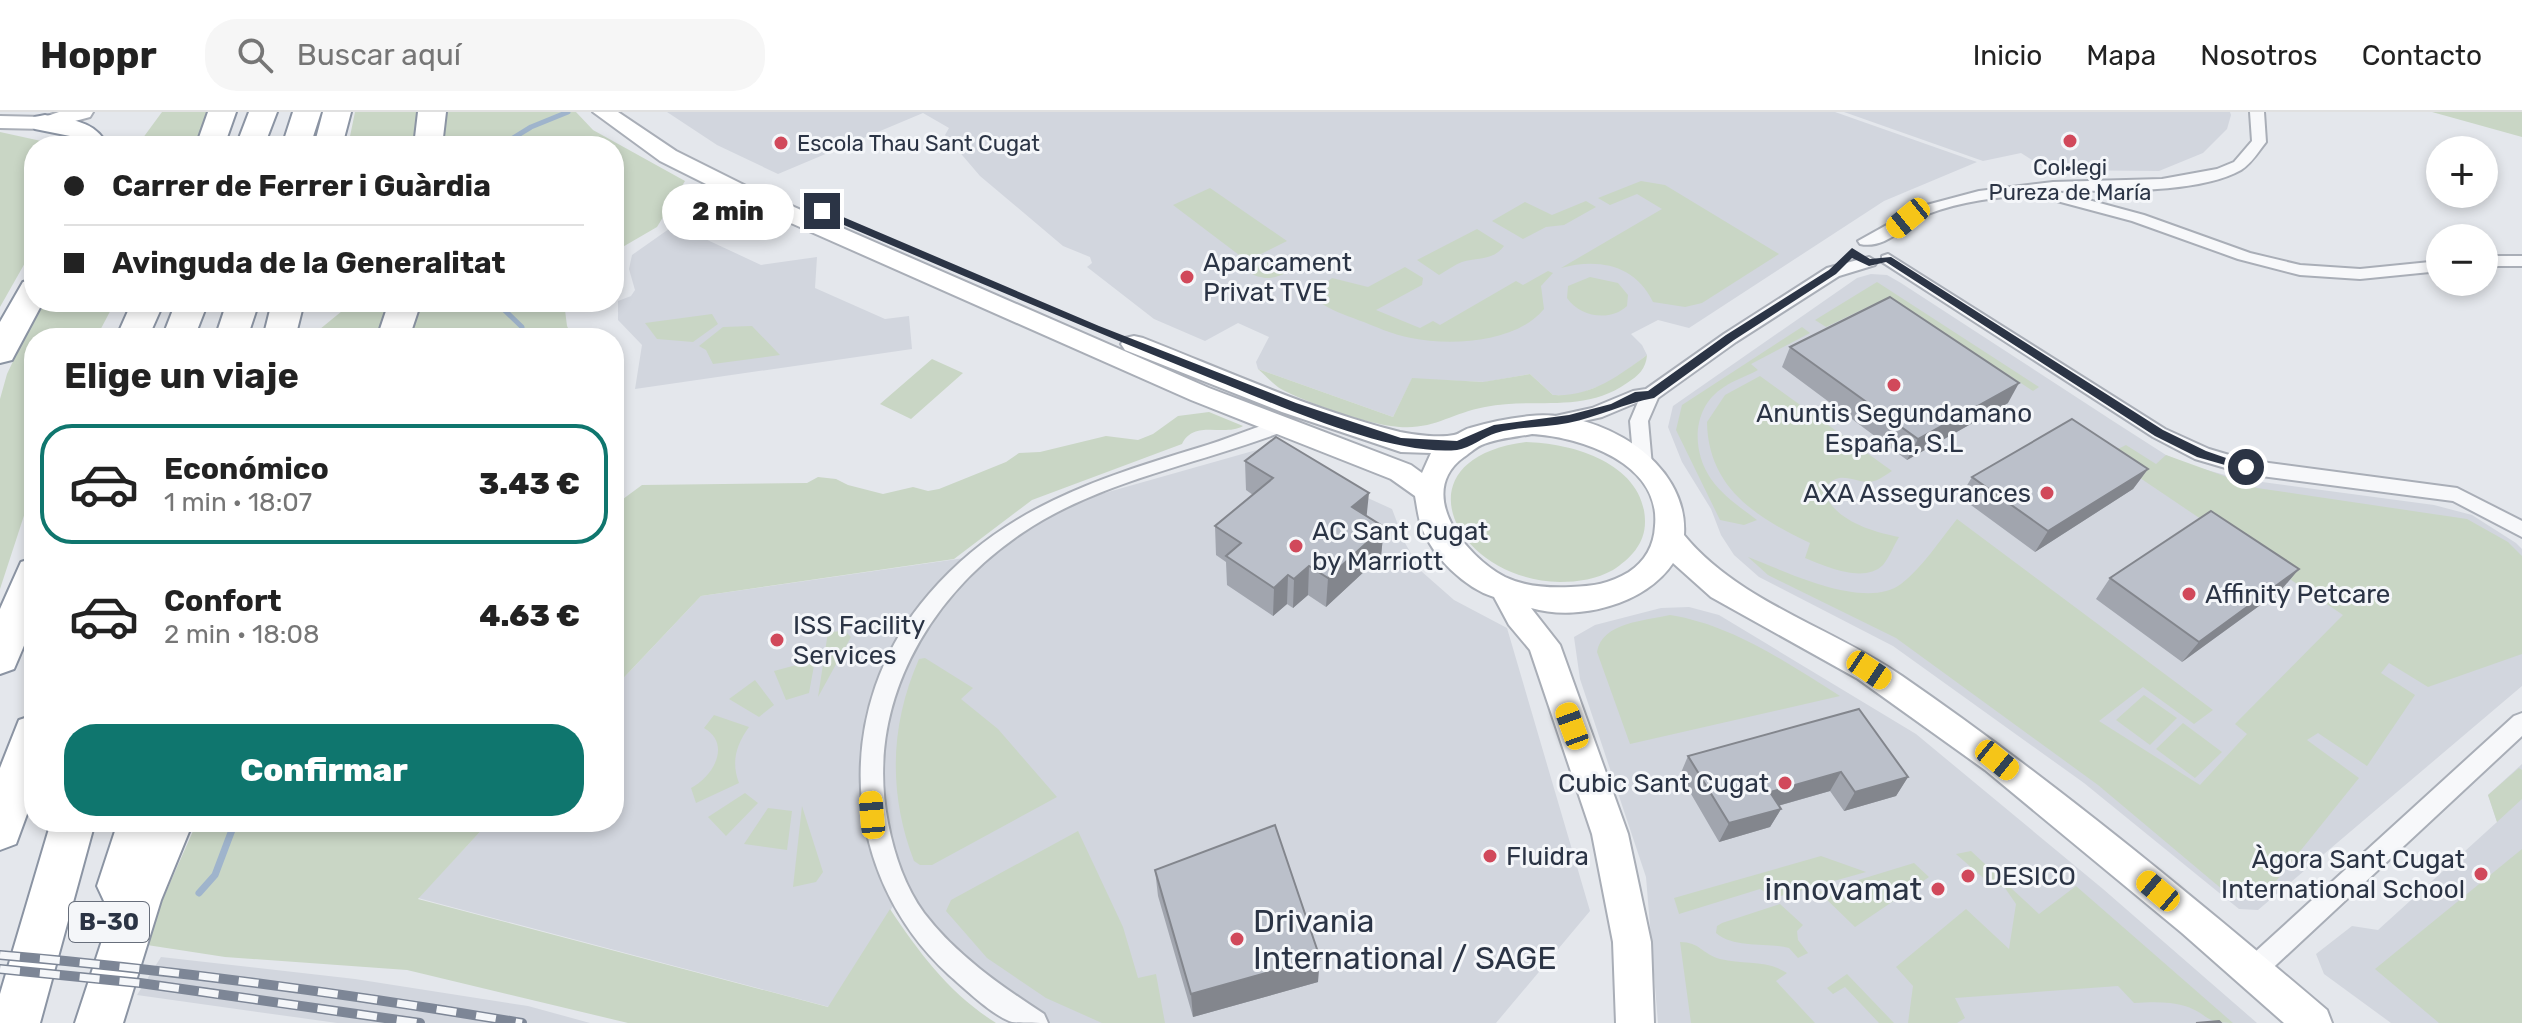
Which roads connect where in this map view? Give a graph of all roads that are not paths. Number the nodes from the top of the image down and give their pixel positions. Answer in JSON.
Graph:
{"nodes":[{"id":1,"x":82,"y":112,"type":"edge"},
{"id":2,"x":222,"y":112,"type":"edge"},
{"id":3,"x":238,"y":112,"type":"edge"},
{"id":4,"x":263,"y":112,"type":"edge"},
{"id":5,"x":307,"y":112,"type":"edge"},
{"id":6,"x":337,"y":112,"type":"edge"},
{"id":7,"x":432,"y":112,"type":"edge"},
{"id":8,"x":604,"y":112,"type":"edge"},
{"id":9,"x":629,"y":112,"type":"edge"},
{"id":10,"x":2257,"y":112,"type":"edge"},
{"id":11,"x":7,"y":118,"type":"edge"},
{"id":12,"x":45,"y":123,"type":"junction"},
{"id":13,"x":88,"y":136,"type":"edge"},
{"id":14,"x":214,"y":136,"type":"edge"},
{"id":15,"x":230,"y":136,"type":"edge"},
{"id":16,"x":254,"y":136,"type":"edge"},
{"id":17,"x":299,"y":136,"type":"edge"},
{"id":18,"x":331,"y":136,"type":"edge"},
{"id":19,"x":429,"y":136,"type":"edge"},
{"id":20,"x":2092,"y":187,"type":"junction"},
{"id":21,"x":2027,"y":189,"type":"junction"},
{"id":22,"x":2106,"y":209,"type":"junction"},
{"id":23,"x":1890,"y":232,"type":"junction"},
{"id":24,"x":1866,"y":241,"type":"junction"},
{"id":25,"x":1852,"y":252,"type":"junction"},
{"id":26,"x":1881,"y":257,"type":"junction"},
{"id":27,"x":2498,"y":261,"type":"edge"},
{"id":28,"x":2522,"y":261,"type":"edge"},
{"id":29,"x":2426,"y":267,"type":"edge"},
{"id":30,"x":1833,"y":272,"type":"junction"},
{"id":31,"x":24,"y":308,"type":"edge"},
{"id":32,"x":0,"y":352,"type":"edge"},
{"id":33,"x":1650,"y":395,"type":"junction"},
{"id":34,"x":1541,"y":425,"type":"junction"},
{"id":35,"x":1281,"y":426,"type":"junction"},
{"id":36,"x":1459,"y":445,"type":"junction"},
{"id":37,"x":1643,"y":466,"type":"junction"},
{"id":38,"x":1428,"y":491,"type":"junction"},
{"id":39,"x":2522,"y":530,"type":"edge"},
{"id":40,"x":1670,"y":538,"type":"junction"},
{"id":41,"x":1642,"y":579,"type":"junction"},
{"id":42,"x":1505,"y":589,"type":"junction"},
{"id":43,"x":1722,"y":589,"type":"junction"},
{"id":44,"x":24,"y":597,"type":"edge"},
{"id":45,"x":1567,"y":601,"type":"junction"},
{"id":46,"x":1544,"y":645,"type":"junction"},
{"id":47,"x":0,"y":658,"type":"edge"},
{"id":48,"x":2522,"y":722,"type":"edge"},
{"id":49,"x":24,"y":761,"type":"edge"},
{"id":50,"x":0,"y":830,"type":"edge"},
{"id":51,"x":70,"y":832,"type":"edge"},
{"id":52,"x":137,"y":832,"type":"edge"},
{"id":53,"x":167,"y":832,"type":"edge"},
{"id":54,"x":2253,"y":970,"type":"junction"},
{"id":55,"x":16,"y":1023,"type":"edge"},
{"id":56,"x":81,"y":1023,"type":"edge"},
{"id":57,"x":99,"y":1023,"type":"edge"},
{"id":58,"x":1035,"y":1023,"type":"edge"},
{"id":59,"x":1635,"y":1023,"type":"edge"},
{"id":60,"x":2313,"y":1023,"type":"edge"}],
"edges":[{"from":1,"to":12,"type":"street"},
{"from":2,"to":14,"type":"highway"},
{"from":3,"to":15,"type":"highway"},
{"from":4,"to":16,"type":"highway"},
{"from":5,"to":17,"type":"highway"},
{"from":6,"to":18,"type":"highway"},
{"from":7,"to":19,"type":"highway"},
{"from":8,"to":35,"type":"street"},
{"from":9,"to":36,"type":"street"},
{"from":10,"to":20,"type":"street"},
{"from":11,"to":12,"type":"street"},
{"from":12,"to":13,"type":"highway"},
{"from":20,"to":21,"type":"street"},
{"from":20,"to":22,"type":"street"},
{"from":21,"to":22,"type":"street"},
{"from":21,"to":23,"type":"street"},
{"from":22,"to":29,"type":"street"},
{"from":23,"to":24,"type":"street"},
{"from":23,"to":26,"type":"street"},
{"from":24,"to":25,"type":"street"},
{"from":24,"to":26,"type":"street"},
{"from":25,"to":26,"type":"street"},
{"from":25,"to":30,"type":"street"},
{"from":26,"to":30,"type":"street"},
{"from":26,"to":39,"type":"street"},
{"from":27,"to":28,"type":"street"},
{"from":30,"to":33,"type":"street"},
{"from":31,"to":32,"type":"highway"},
{"from":33,"to":34,"type":"street"},
{"from":33,"to":37,"type":"street"},
{"from":34,"to":36,"type":"street"},
{"from":34,"to":37,"type":"street"},
{"from":35,"to":38,"type":"street"},
{"from":35,"to":58,"type":"street"},
{"from":36,"to":38,"type":"street"},
{"from":37,"to":40,"type":"street"},
{"from":38,"to":42,"type":"street"},
{"from":40,"to":41,"type":"street"},
{"from":40,"to":43,"type":"street"},
{"from":41,"to":43,"type":"street"},
{"from":41,"to":45,"type":"street"},
{"from":42,"to":45,"type":"street"},
{"from":42,"to":46,"type":"street"},
{"from":43,"to":54,"type":"street"},
{"from":44,"to":47,"type":"highway"},
{"from":45,"to":46,"type":"street"},
{"from":46,"to":59,"type":"street"},
{"from":48,"to":54,"type":"street"},
{"from":49,"to":50,"type":"highway"},
{"from":51,"to":55,"type":"highway"},
{"from":52,"to":56,"type":"highway","number":"B-30"},
{"from":53,"to":57,"type":"highway"},
{"from":54,"to":60,"type":"street"}]}
